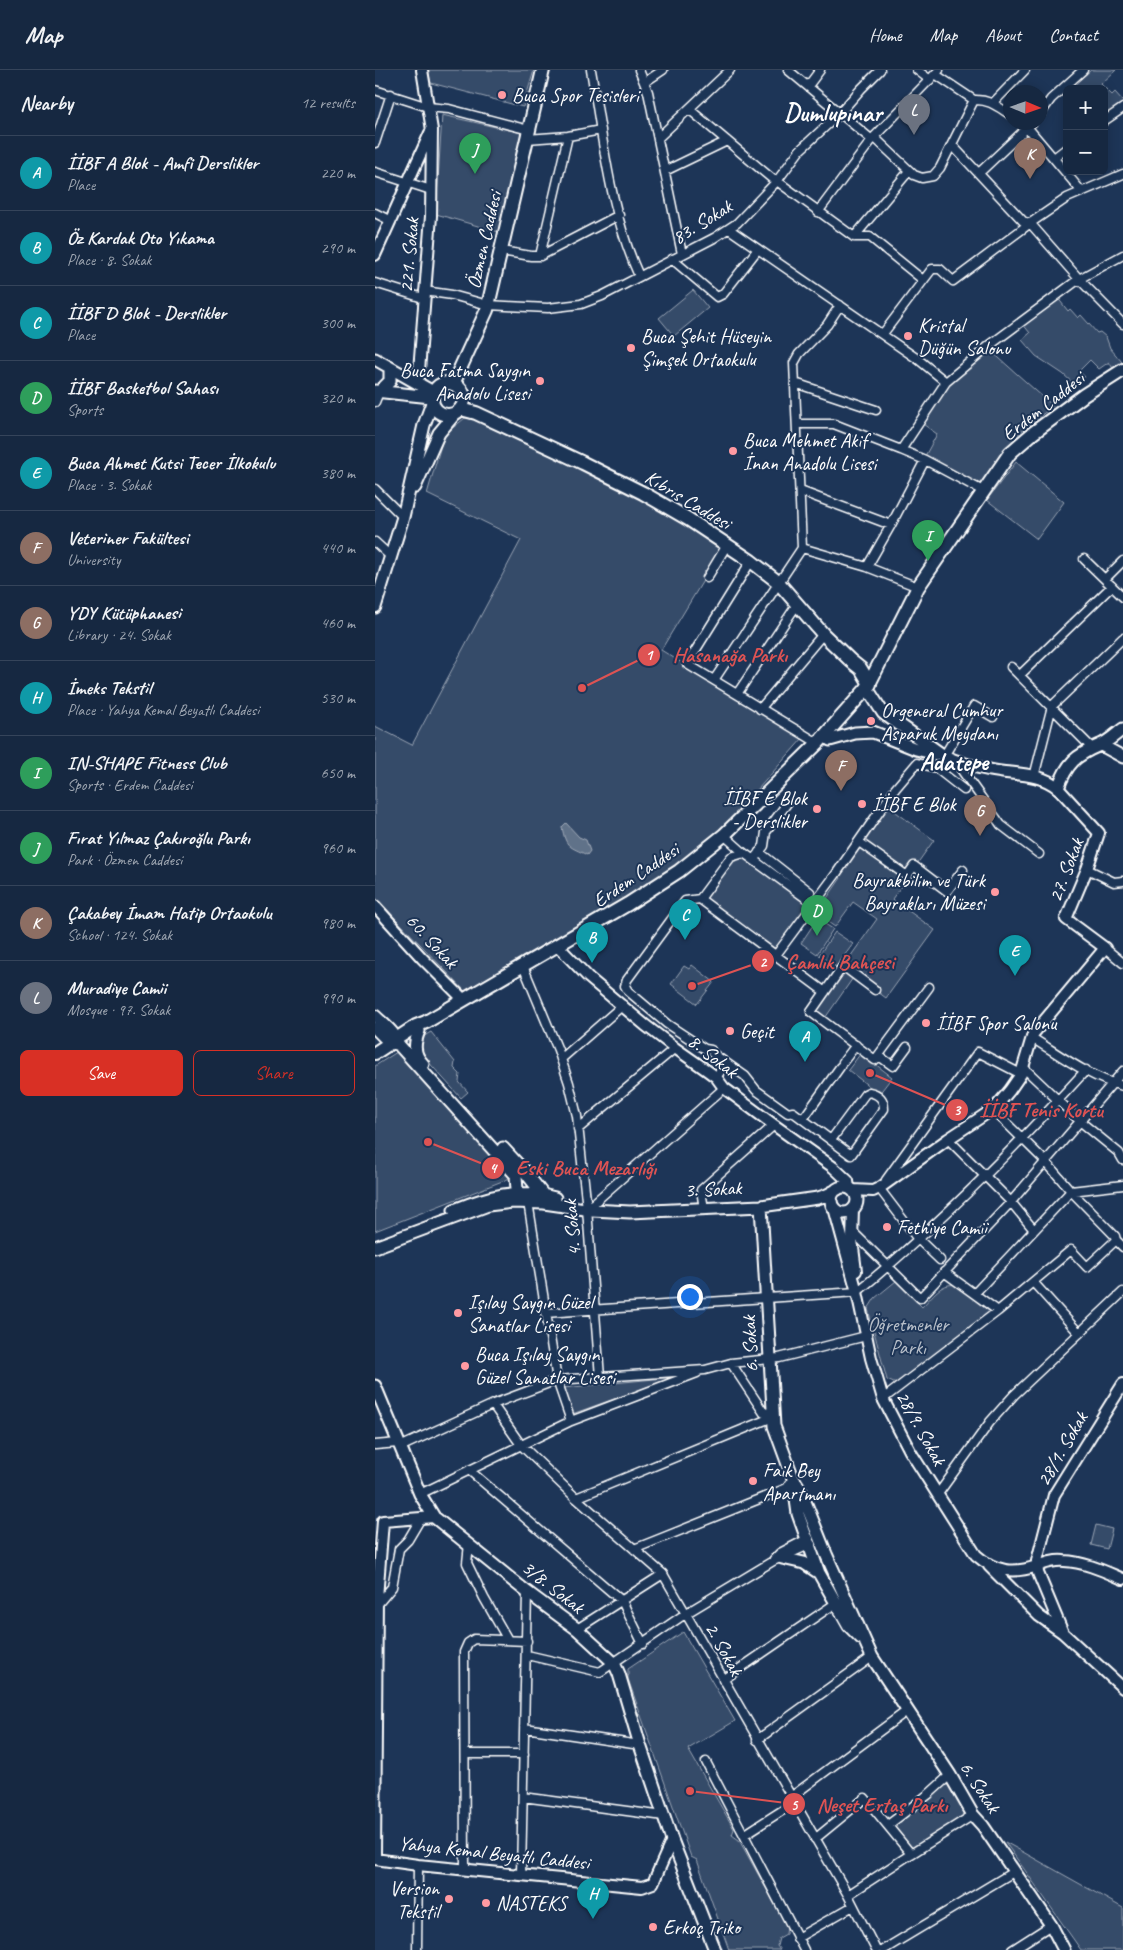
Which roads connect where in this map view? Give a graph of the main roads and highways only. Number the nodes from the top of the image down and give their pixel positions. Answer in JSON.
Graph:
{"nodes":[{"id":1,"x":545,"y":71,"type":"edge"},
{"id":2,"x":375,"y":359,"type":"edge"},
{"id":3,"x":390,"y":368,"type":"junction"},
{"id":4,"x":1123,"y":370,"type":"edge"},
{"id":5,"x":457,"y":386,"type":"junction"},
{"id":6,"x":376,"y":395,"type":"edge"},
{"id":7,"x":432,"y":398,"type":"junction"},
{"id":8,"x":460,"y":408,"type":"junction"},
{"id":9,"x":403,"y":516,"type":"junction"},
{"id":10,"x":375,"y":607,"type":"edge"},
{"id":11,"x":869,"y":688,"type":"junction"},
{"id":12,"x":1123,"y":729,"type":"edge"},
{"id":13,"x":824,"y":742,"type":"junction"},
{"id":14,"x":1096,"y":746,"type":"junction"},
{"id":15,"x":1123,"y":756,"type":"edge"},
{"id":16,"x":950,"y":759,"type":"junction"},
{"id":17,"x":375,"y":1016,"type":"edge"},
{"id":18,"x":423,"y":1027,"type":"junction"},
{"id":19,"x":375,"y":1028,"type":"edge"},
{"id":20,"x":395,"y":1042,"type":"junction"},
{"id":21,"x":375,"y":1053,"type":"edge"},
{"id":22,"x":375,"y":1059,"type":"edge"},
{"id":23,"x":847,"y":1189,"type":"junction"},
{"id":24,"x":517,"y":1193,"type":"junction"},
{"id":25,"x":544,"y":1196,"type":"junction"},
{"id":26,"x":527,"y":1202,"type":"junction"},
{"id":27,"x":761,"y":1206,"type":"junction"},
{"id":28,"x":834,"y":1208,"type":"junction"},
{"id":29,"x":587,"y":1209,"type":"junction"},
{"id":30,"x":375,"y":1240,"type":"edge"},
{"id":31,"x":375,"y":1247,"type":"edge"},
{"id":32,"x":375,"y":1386,"type":"edge"},
{"id":33,"x":793,"y":1478,"type":"junction"},
{"id":34,"x":777,"y":1559,"type":"road end"},
{"id":35,"x":819,"y":1573,"type":"junction"},
{"id":36,"x":865,"y":1643,"type":"junction"},
{"id":37,"x":715,"y":1950,"type":"edge"},
{"id":38,"x":1064,"y":1950,"type":"edge"}],
"edges":[{"from":1,"to":5,"type":"main road","name":"Özmen Caddesi"},
{"from":2,"to":3,"type":"main road"},
{"from":3,"to":6,"type":"main road"},
{"from":3,"to":7,"type":"main road"},
{"from":4,"to":11,"type":"main road","name":"Erdem Caddesi"},
{"from":5,"to":7,"type":"main road"},
{"from":5,"to":8,"type":"main road"},
{"from":6,"to":7,"type":"main road"},
{"from":7,"to":8,"type":"main road"},
{"from":7,"to":9,"type":"main road"},
{"from":8,"to":9,"type":"main road"},
{"from":8,"to":11,"type":"main road","name":"Kıbrıs Caddesi"},
{"from":9,"to":10,"type":"main road"},
{"from":11,"to":13,"type":"main road","name":"Erdem Caddesi"},
{"from":11,"to":16,"type":"main road"},
{"from":12,"to":14,"type":"main road"},
{"from":13,"to":16,"type":"main road"},
{"from":13,"to":18,"type":"main road","name":"Erdem Caddesi"},
{"from":14,"to":15,"type":"main road"},
{"from":14,"to":16,"type":"main road"},
{"from":17,"to":20,"type":"main road"},
{"from":18,"to":20,"type":"main road","name":"Erdem Caddesi"},
{"from":18,"to":25,"type":"main road"},
{"from":19,"to":20,"type":"main road"},
{"from":20,"to":21,"type":"main road","name":"Erdem Caddesi"},
{"from":20,"to":22,"type":"main road","name":"Erdem Caddesi"},
{"from":20,"to":24,"type":"main road"},
{"from":23,"to":27,"type":"main road","name":"3. Sokak"},
{"from":23,"to":28,"type":"main road"},
{"from":23,"to":28,"type":"main road","name":"3. Sokak"},
{"from":24,"to":25,"type":"main road","name":"3. Sokak"},
{"from":24,"to":26,"type":"main road"},
{"from":24,"to":30,"type":"main road","name":"3. Sokak"},
{"from":25,"to":29,"type":"main road","name":"3. Sokak"},
{"from":26,"to":29,"type":"main road","name":"3. Sokak"},
{"from":26,"to":31,"type":"main road","name":"3. Sokak"},
{"from":27,"to":28,"type":"main road","name":"3. Sokak"},
{"from":27,"to":29,"type":"main road","name":"3. Sokak"},
{"from":27,"to":33,"type":"main road","name":"6. Sokak"},
{"from":32,"to":37,"type":"main road","name":"3/8. Sokak"},
{"from":33,"to":35,"type":"main road","name":"6. Sokak"},
{"from":33,"to":36,"type":"main road","name":"6. Sokak"},
{"from":34,"to":35,"type":"main road"},
{"from":35,"to":36,"type":"main road","name":"6. Sokak"},
{"from":36,"to":38,"type":"main road","name":"6. Sokak"}]}
